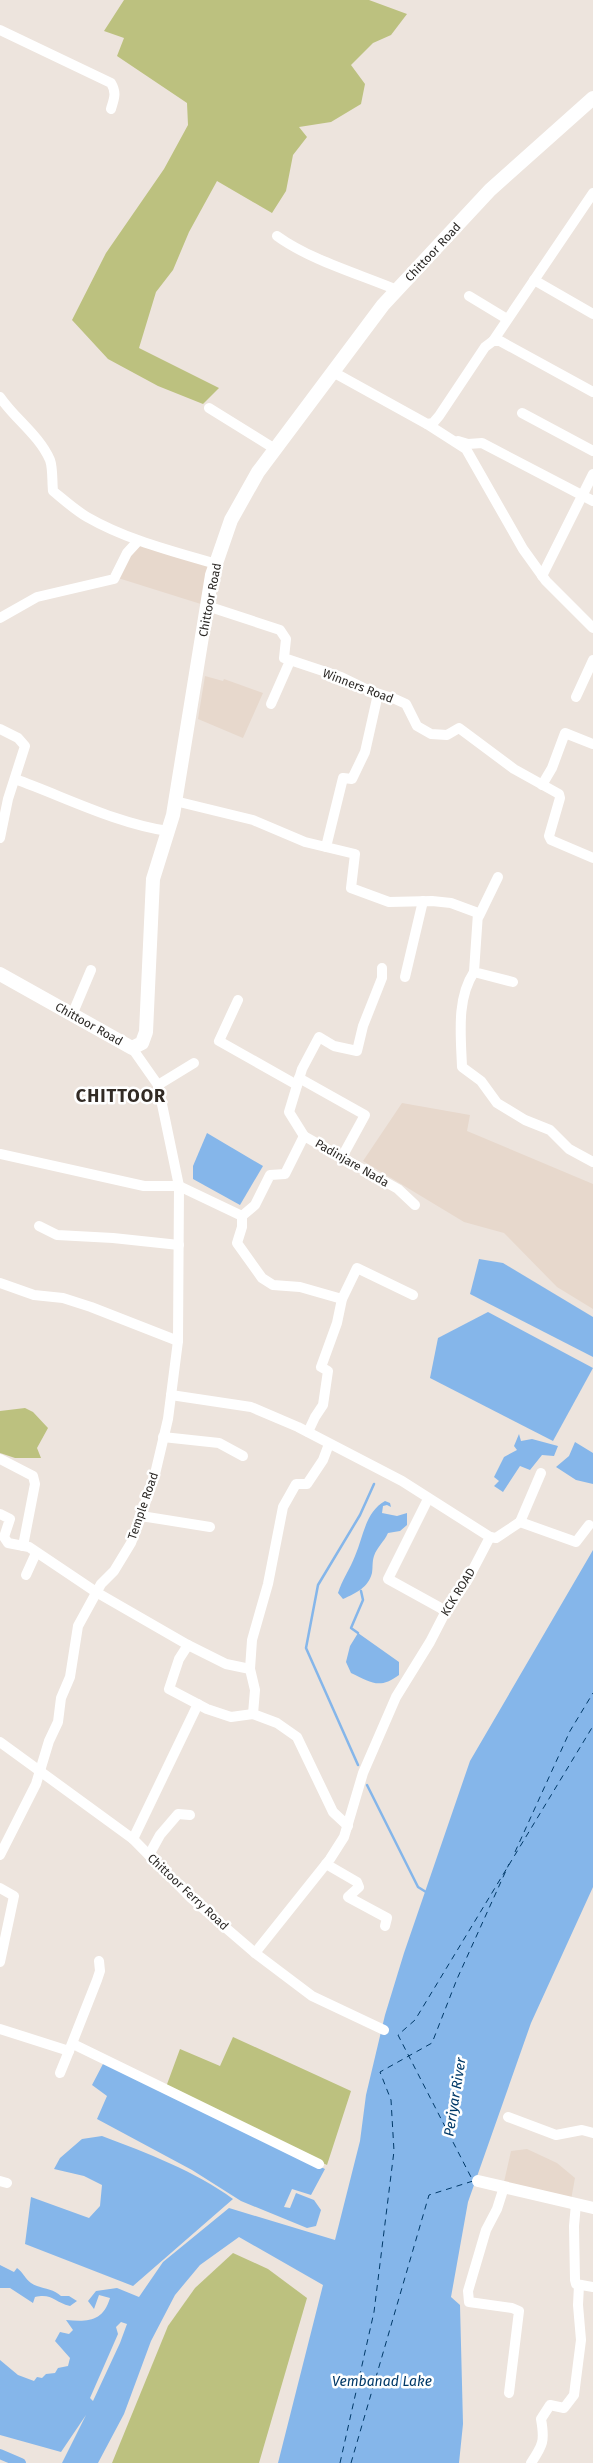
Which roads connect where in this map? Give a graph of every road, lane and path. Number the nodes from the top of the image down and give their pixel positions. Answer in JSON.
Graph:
{"nodes":[{"id":1,"x":0,"y":30,"type":"edge"},
{"id":2,"x":593,"y":98,"type":"edge"},
{"id":3,"x":111,"y":109,"type":"dead end"},
{"id":4,"x":593,"y":193,"type":"edge"},
{"id":5,"x":277,"y":236,"type":"dead end"},
{"id":6,"x":534,"y":280,"type":"junction"},
{"id":7,"x":397,"y":290,"type":"junction"},
{"id":8,"x":468,"y":296,"type":"dead end"},
{"id":9,"x":593,"y":314,"type":"edge"},
{"id":10,"x":507,"y":319,"type":"junction"},
{"id":11,"x":493,"y":342,"type":"junction"},
{"id":12,"x":333,"y":372,"type":"junction"},
{"id":13,"x":593,"y":392,"type":"edge"},
{"id":14,"x":0,"y":397,"type":"edge"},
{"id":15,"x":209,"y":408,"type":"dead end"},
{"id":16,"x":522,"y":414,"type":"dead end"},
{"id":17,"x":427,"y":424,"type":"junction"},
{"id":18,"x":455,"y":440,"type":"junction"},
{"id":19,"x":275,"y":449,"type":"junction"},
{"id":20,"x":593,"y":451,"type":"edge"},
{"id":21,"x":593,"y":474,"type":"edge"},
{"id":22,"x":582,"y":496,"type":"junction"},
{"id":23,"x":593,"y":501,"type":"edge"},
{"id":24,"x":138,"y":541,"type":"junction"},
{"id":25,"x":216,"y":564,"type":"junction"},
{"id":26,"x":542,"y":576,"type":"junction"},
{"id":27,"x":207,"y":606,"type":"junction"},
{"id":28,"x":0,"y":618,"type":"edge"},
{"id":29,"x":593,"y":628,"type":"edge"},
{"id":30,"x":593,"y":660,"type":"edge"},
{"id":31,"x":290,"y":661,"type":"junction"},
{"id":32,"x":378,"y":694,"type":"junction"},
{"id":33,"x":576,"y":697,"type":"dead end"},
{"id":34,"x":271,"y":704,"type":"dead end"},
{"id":35,"x":0,"y":729,"type":"edge"},
{"id":36,"x":593,"y":744,"type":"edge"},
{"id":37,"x":15,"y":779,"type":"junction"},
{"id":38,"x":542,"y":785,"type":"junction"},
{"id":39,"x":175,"y":800,"type":"junction"},
{"id":40,"x":2,"y":827,"type":"edge"},
{"id":41,"x":168,"y":831,"type":"junction"},
{"id":42,"x":0,"y":838,"type":"edge"},
{"id":43,"x":326,"y":847,"type":"junction"},
{"id":44,"x":593,"y":858,"type":"edge"},
{"id":45,"x":498,"y":877,"type":"dead end"},
{"id":46,"x":423,"y":901,"type":"junction"},
{"id":47,"x":479,"y":916,"type":"junction"},
{"id":48,"x":382,"y":968,"type":"dead end"},
{"id":49,"x":91,"y":970,"type":"dead end"},
{"id":50,"x":474,"y":972,"type":"junction"},
{"id":51,"x":0,"y":974,"type":"edge"},
{"id":52,"x":405,"y":977,"type":"dead end"},
{"id":53,"x":514,"y":982,"type":"dead end"},
{"id":54,"x":238,"y":1000,"type":"dead end"},
{"id":55,"x":72,"y":1015,"type":"junction"},
{"id":56,"x":132,"y":1048,"type":"junction"},
{"id":57,"x":194,"y":1063,"type":"dead end"},
{"id":58,"x":298,"y":1082,"type":"junction"},
{"id":59,"x":158,"y":1084,"type":"junction"},
{"id":60,"x":304,"y":1136,"type":"junction"},
{"id":61,"x":0,"y":1154,"type":"edge"},
{"id":62,"x":342,"y":1158,"type":"junction"},
{"id":63,"x":593,"y":1162,"type":"edge"},
{"id":64,"x":179,"y":1186,"type":"junction"},
{"id":65,"x":415,"y":1204,"type":"dead end"},
{"id":66,"x":242,"y":1216,"type":"junction"},
{"id":67,"x":39,"y":1226,"type":"dead end"},
{"id":68,"x":178,"y":1245,"type":"junction"},
{"id":69,"x":0,"y":1283,"type":"edge"},
{"id":70,"x":413,"y":1295,"type":"dead end"},
{"id":71,"x":342,"y":1299,"type":"junction"},
{"id":72,"x":178,"y":1341,"type":"junction"},
{"id":73,"x":171,"y":1395,"type":"junction"},
{"id":74,"x":308,"y":1432,"type":"junction"},
{"id":75,"x":163,"y":1437,"type":"junction"},
{"id":76,"x":329,"y":1444,"type":"junction"},
{"id":77,"x":243,"y":1456,"type":"dead end"},
{"id":78,"x":0,"y":1459,"type":"edge"},
{"id":79,"x":541,"y":1473,"type":"dead end"},
{"id":80,"x":428,"y":1498,"type":"junction"},
{"id":81,"x":0,"y":1514,"type":"edge"},
{"id":82,"x":141,"y":1516,"type":"junction"},
{"id":83,"x":520,"y":1522,"type":"junction"},
{"id":84,"x":589,"y":1525,"type":"dead end"},
{"id":85,"x":210,"y":1527,"type":"dead end"},
{"id":86,"x":490,"y":1537,"type":"junction"},
{"id":87,"x":23,"y":1546,"type":"junction"},
{"id":88,"x":36,"y":1553,"type":"junction"},
{"id":89,"x":26,"y":1575,"type":"dead end"},
{"id":90,"x":96,"y":1592,"type":"junction"},
{"id":91,"x":446,"y":1611,"type":"junction"},
{"id":92,"x":188,"y":1645,"type":"junction"},
{"id":93,"x":250,"y":1670,"type":"junction"},
{"id":94,"x":198,"y":1704,"type":"junction"},
{"id":95,"x":253,"y":1714,"type":"junction"},
{"id":96,"x":0,"y":1742,"type":"edge"},
{"id":97,"x":40,"y":1771,"type":"junction"},
{"id":98,"x":190,"y":1815,"type":"dead end"},
{"id":99,"x":348,"y":1826,"type":"junction"},
{"id":100,"x":133,"y":1839,"type":"junction"},
{"id":101,"x":0,"y":1855,"type":"edge"},
{"id":102,"x":148,"y":1855,"type":"junction"},
{"id":103,"x":326,"y":1864,"type":"junction"},
{"id":104,"x":0,"y":1888,"type":"edge"},
{"id":105,"x":384,"y":1926,"type":"dead end"},
{"id":106,"x":255,"y":1953,"type":"junction"},
{"id":107,"x":99,"y":1961,"type":"dead end"},
{"id":108,"x":0,"y":1962,"type":"edge"},
{"id":109,"x":0,"y":2029,"type":"edge"},
{"id":110,"x":384,"y":2030,"type":"dead end"},
{"id":111,"x":71,"y":2048,"type":"junction"},
{"id":112,"x":60,"y":2073,"type":"dead end"},
{"id":113,"x":508,"y":2117,"type":"dead end"},
{"id":114,"x":593,"y":2133,"type":"edge"},
{"id":115,"x":319,"y":2164,"type":"dead end"},
{"id":116,"x":478,"y":2180,"type":"dead end"},
{"id":117,"x":504,"y":2187,"type":"junction"},
{"id":118,"x":576,"y":2204,"type":"junction"},
{"id":119,"x":593,"y":2208,"type":"edge"},
{"id":120,"x":579,"y":2285,"type":"junction"},
{"id":121,"x":593,"y":2287,"type":"edge"},
{"id":122,"x":509,"y":2393,"type":"dead end"},
{"id":123,"x":531,"y":2463,"type":"edge"}],
"edges":[{"from":1,"to":3,"type":"street"},
{"from":2,"to":7,"type":"main road","name":"Chittoor Road"},
{"from":4,"to":6,"type":"street"},
{"from":5,"to":7,"type":"street"},
{"from":6,"to":9,"type":"street"},
{"from":6,"to":10,"type":"street"},
{"from":7,"to":12,"type":"main road","name":"Chittoor Road"},
{"from":8,"to":10,"type":"street"},
{"from":10,"to":11,"type":"street"},
{"from":11,"to":13,"type":"street"},
{"from":11,"to":17,"type":"street"},
{"from":12,"to":17,"type":"street"},
{"from":12,"to":19,"type":"main road","name":"Chittoor Road"},
{"from":14,"to":24,"type":"street"},
{"from":15,"to":19,"type":"street"},
{"from":16,"to":20,"type":"street"},
{"from":17,"to":18,"type":"street"},
{"from":18,"to":22,"type":"street"},
{"from":18,"to":26,"type":"street"},
{"from":19,"to":25,"type":"main road","name":"Chittoor Road"},
{"from":21,"to":22,"type":"street"},
{"from":22,"to":23,"type":"street"},
{"from":22,"to":26,"type":"street"},
{"from":24,"to":25,"type":"street"},
{"from":24,"to":28,"type":"street"},
{"from":25,"to":27,"type":"main road","name":"Chittoor Road"},
{"from":26,"to":29,"type":"street"},
{"from":27,"to":31,"type":"street"},
{"from":27,"to":39,"type":"main road","name":"Chittoor Road"},
{"from":30,"to":33,"type":"street"},
{"from":31,"to":32,"type":"street","name":"Winners Road"},
{"from":31,"to":34,"type":"street"},
{"from":32,"to":38,"type":"street","name":"Winners Road"},
{"from":32,"to":43,"type":"street"},
{"from":35,"to":37,"type":"street"},
{"from":36,"to":38,"type":"street"},
{"from":37,"to":40,"type":"street"},
{"from":37,"to":41,"type":"street"},
{"from":38,"to":44,"type":"street","name":"Winners Road"},
{"from":39,"to":41,"type":"main road","name":"Chittoor Road"},
{"from":39,"to":43,"type":"street"},
{"from":40,"to":42,"type":"street"},
{"from":41,"to":56,"type":"main road","name":"Chittoor Road"},
{"from":43,"to":46,"type":"street"},
{"from":45,"to":47,"type":"street"},
{"from":46,"to":47,"type":"street"},
{"from":46,"to":52,"type":"street"},
{"from":47,"to":50,"type":"street"},
{"from":48,"to":58,"type":"street"},
{"from":49,"to":55,"type":"street"},
{"from":50,"to":53,"type":"street"},
{"from":50,"to":63,"type":"street"},
{"from":51,"to":55,"type":"main road","name":"Chittoor Road"},
{"from":54,"to":58,"type":"street"},
{"from":55,"to":56,"type":"main road","name":"Chittoor Road"},
{"from":56,"to":59,"type":"street"},
{"from":57,"to":59,"type":"street"},
{"from":58,"to":60,"type":"street"},
{"from":58,"to":62,"type":"street"},
{"from":59,"to":64,"type":"street","name":"Temple Road"},
{"from":60,"to":62,"type":"street","name":"Padinjare Nada"},
{"from":60,"to":66,"type":"street","name":"Padinjare Nada"},
{"from":61,"to":64,"type":"street"},
{"from":62,"to":65,"type":"street","name":"Padinjare Nada"},
{"from":64,"to":66,"type":"street"},
{"from":64,"to":68,"type":"street","name":"Temple Road"},
{"from":66,"to":71,"type":"street"},
{"from":67,"to":68,"type":"street"},
{"from":68,"to":72,"type":"street","name":"Temple Road"},
{"from":69,"to":72,"type":"street"},
{"from":70,"to":71,"type":"street"},
{"from":71,"to":74,"type":"street"},
{"from":72,"to":73,"type":"street","name":"Temple Road"},
{"from":73,"to":74,"type":"street"},
{"from":73,"to":75,"type":"street","name":"Temple Road"},
{"from":74,"to":76,"type":"street"},
{"from":75,"to":77,"type":"street"},
{"from":75,"to":82,"type":"street","name":"Temple Road"},
{"from":76,"to":80,"type":"street"},
{"from":76,"to":93,"type":"street"},
{"from":78,"to":87,"type":"street"},
{"from":79,"to":83,"type":"street"},
{"from":80,"to":86,"type":"street"},
{"from":80,"to":91,"type":"street"},
{"from":81,"to":87,"type":"street"},
{"from":82,"to":85,"type":"street"},
{"from":82,"to":90,"type":"street","name":"Temple Road"},
{"from":83,"to":84,"type":"street"},
{"from":83,"to":86,"type":"street"},
{"from":86,"to":91,"type":"street","name":"KCK ROAD"},
{"from":87,"to":88,"type":"street"},
{"from":88,"to":89,"type":"street"},
{"from":88,"to":90,"type":"street"},
{"from":90,"to":92,"type":"street"},
{"from":90,"to":97,"type":"street","name":"Temple Road"},
{"from":91,"to":99,"type":"street","name":"KCK ROAD"},
{"from":92,"to":93,"type":"street"},
{"from":92,"to":94,"type":"street"},
{"from":93,"to":95,"type":"street"},
{"from":94,"to":95,"type":"street"},
{"from":94,"to":100,"type":"street"},
{"from":95,"to":99,"type":"street"},
{"from":96,"to":97,"type":"street","name":"Chittoor Ferry Road"},
{"from":97,"to":100,"type":"street","name":"Chittoor Ferry Road"},
{"from":97,"to":101,"type":"street","name":"Temple Road"},
{"from":98,"to":102,"type":"street"},
{"from":99,"to":103,"type":"street","name":"KCK ROAD"},
{"from":100,"to":102,"type":"street","name":"Chittoor Ferry Road"},
{"from":102,"to":106,"type":"street","name":"Chittoor Ferry Road"},
{"from":103,"to":105,"type":"street"},
{"from":103,"to":106,"type":"street","name":"KCK ROAD"},
{"from":104,"to":108,"type":"street"},
{"from":106,"to":110,"type":"street","name":"Chittoor Ferry Road"},
{"from":107,"to":111,"type":"street"},
{"from":109,"to":111,"type":"street"},
{"from":111,"to":112,"type":"street"},
{"from":111,"to":115,"type":"street"},
{"from":113,"to":114,"type":"street"},
{"from":116,"to":117,"type":"street"},
{"from":117,"to":118,"type":"street"},
{"from":117,"to":122,"type":"street"},
{"from":118,"to":119,"type":"street"},
{"from":118,"to":120,"type":"street"},
{"from":120,"to":121,"type":"street"},
{"from":120,"to":123,"type":"street"}]}
